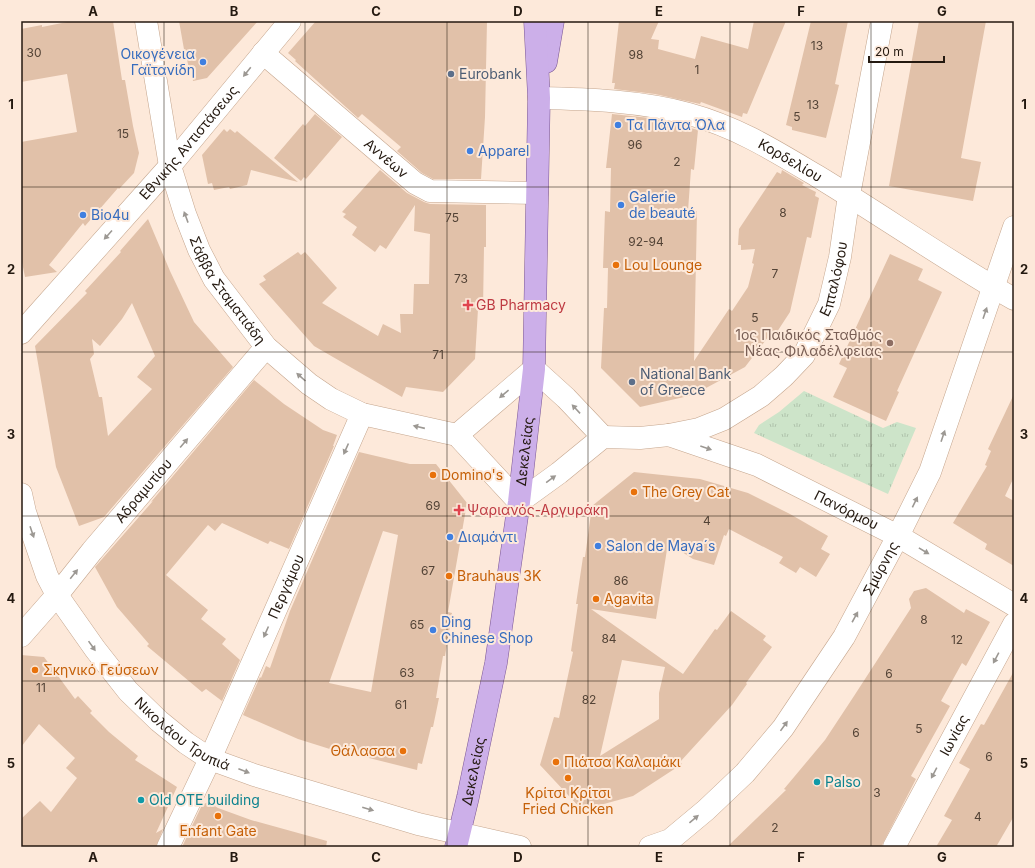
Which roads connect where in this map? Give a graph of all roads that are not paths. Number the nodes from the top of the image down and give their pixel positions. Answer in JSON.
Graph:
{"nodes":[{"id":1,"x":146,"y":21,"type":"edge"},
{"id":2,"x":290,"y":21,"type":"edge"},
{"id":3,"x":535,"y":21,"type":"edge"},
{"id":4,"x":553,"y":21,"type":"edge"},
{"id":5,"x":882,"y":21,"type":"edge"},
{"id":6,"x":263,"y":53,"type":"junction"},
{"id":7,"x":539,"y":98,"type":"junction"},
{"id":8,"x":170,"y":166,"type":"junction"},
{"id":9,"x":537,"y":193,"type":"junction"},
{"id":10,"x":848,"y":195,"type":"junction"},
{"id":11,"x":1014,"y":227,"type":"edge"},
{"id":12,"x":994,"y":288,"type":"junction"},
{"id":13,"x":1014,"y":299,"type":"edge"},
{"id":14,"x":21,"y":333,"type":"edge"},
{"id":15,"x":266,"y":347,"type":"junction"},
{"id":16,"x":534,"y":369,"type":"junction"},
{"id":17,"x":362,"y":414,"type":"junction"},
{"id":18,"x":457,"y":435,"type":"junction"},
{"id":19,"x":669,"y":435,"type":"junction"},
{"id":20,"x":603,"y":438,"type":"junction"},
{"id":21,"x":21,"y":494,"type":"edge"},
{"id":22,"x":519,"y":502,"type":"junction"},
{"id":23,"x":898,"y":536,"type":"junction"},
{"id":24,"x":57,"y":595,"type":"junction"},
{"id":25,"x":1014,"y":605,"type":"edge"},
{"id":26,"x":1014,"y":624,"type":"edge"},
{"id":27,"x":21,"y":636,"type":"edge"},
{"id":28,"x":210,"y":759,"type":"junction"},
{"id":29,"x":457,"y":840,"type":"edge"},
{"id":30,"x":663,"y":845,"type":"edge"},
{"id":31,"x":168,"y":847,"type":"edge"},
{"id":32,"x":520,"y":847,"type":"edge"},
{"id":33,"x":894,"y":847,"type":"edge"}],
"edges":[{"from":1,"to":8,"type":"street","name":"Σάββα Σταματιάδη"},
{"from":2,"to":6,"type":"street","name":"Εθνικής Αντιστάσεως"},
{"from":3,"to":7,"type":"main road","name":"Δεκελείας"},
{"from":4,"to":7,"type":"main road","name":"Δεκελείας"},
{"from":5,"to":10,"type":"street","name":"Επταλόφου"},
{"from":6,"to":8,"type":"street","name":"Εθνικής Αντιστάσεως","one_way":true},
{"from":6,"to":9,"type":"street","name":"Αννέων"},
{"from":7,"to":9,"type":"main road","name":"Δεκελείας"},
{"from":7,"to":10,"type":"street","name":"Κορδελίου"},
{"from":8,"to":14,"type":"street","name":"Εθνικής Αντιστάσεως","one_way":true},
{"from":15,"to":8,"type":"street","name":"Σάββα Σταματιάδη","one_way":true},
{"from":9,"to":16,"type":"main road","name":"Δεκελείας"},
{"from":10,"to":12,"type":"street","name":"Κορδελίου"},
{"from":10,"to":19,"type":"street","name":"Επταλόφου"},
{"from":11,"to":12,"type":"street","name":"Σμύρνης"},
{"from":12,"to":13,"type":"street","name":"Κορδελίου"},
{"from":23,"to":12,"type":"street","name":"Σμύρνης","one_way":true},
{"from":17,"to":15,"type":"street","name":"Σάββα Σταματιάδη","one_way":true},
{"from":24,"to":15,"type":"street","name":"Αδραμυτίου","one_way":true},
{"from":16,"to":18,"type":"street","one_way":true},
{"from":20,"to":16,"type":"street","one_way":true},
{"from":16,"to":22,"type":"main road","name":"Δεκελείας"},
{"from":18,"to":17,"type":"street","name":"Σάββα Σταματιάδη","one_way":true},
{"from":17,"to":28,"type":"street","name":"Περγάμου","one_way":true},
{"from":18,"to":22,"type":"street"},
{"from":19,"to":20,"type":"street","name":"Επταλόφου"},
{"from":19,"to":23,"type":"street","name":"Πανόρμου","one_way":true},
{"from":22,"to":20,"type":"street","one_way":true},
{"from":21,"to":24,"type":"street","name":"Νικολάου Τρυπιά","one_way":true},
{"from":22,"to":29,"type":"main road","name":"Δεκελείας"},
{"from":23,"to":25,"type":"street","name":"Πανόρμου","one_way":true},
{"from":30,"to":23,"type":"street","name":"Σμύρνης","one_way":true},
{"from":24,"to":27,"type":"street","name":"Αδραμυτίου"},
{"from":24,"to":28,"type":"street","name":"Νικολάου Τρυπιά","one_way":true},
{"from":26,"to":33,"type":"street","name":"Ιωνίας","one_way":true},
{"from":28,"to":29,"type":"street","name":"Νικολάου Τρυπιά","one_way":true},
{"from":28,"to":31,"type":"street","name":"Περγάμου"},
{"from":29,"to":32,"type":"street","name":"Νικολάου Τρυπιά"}]}
